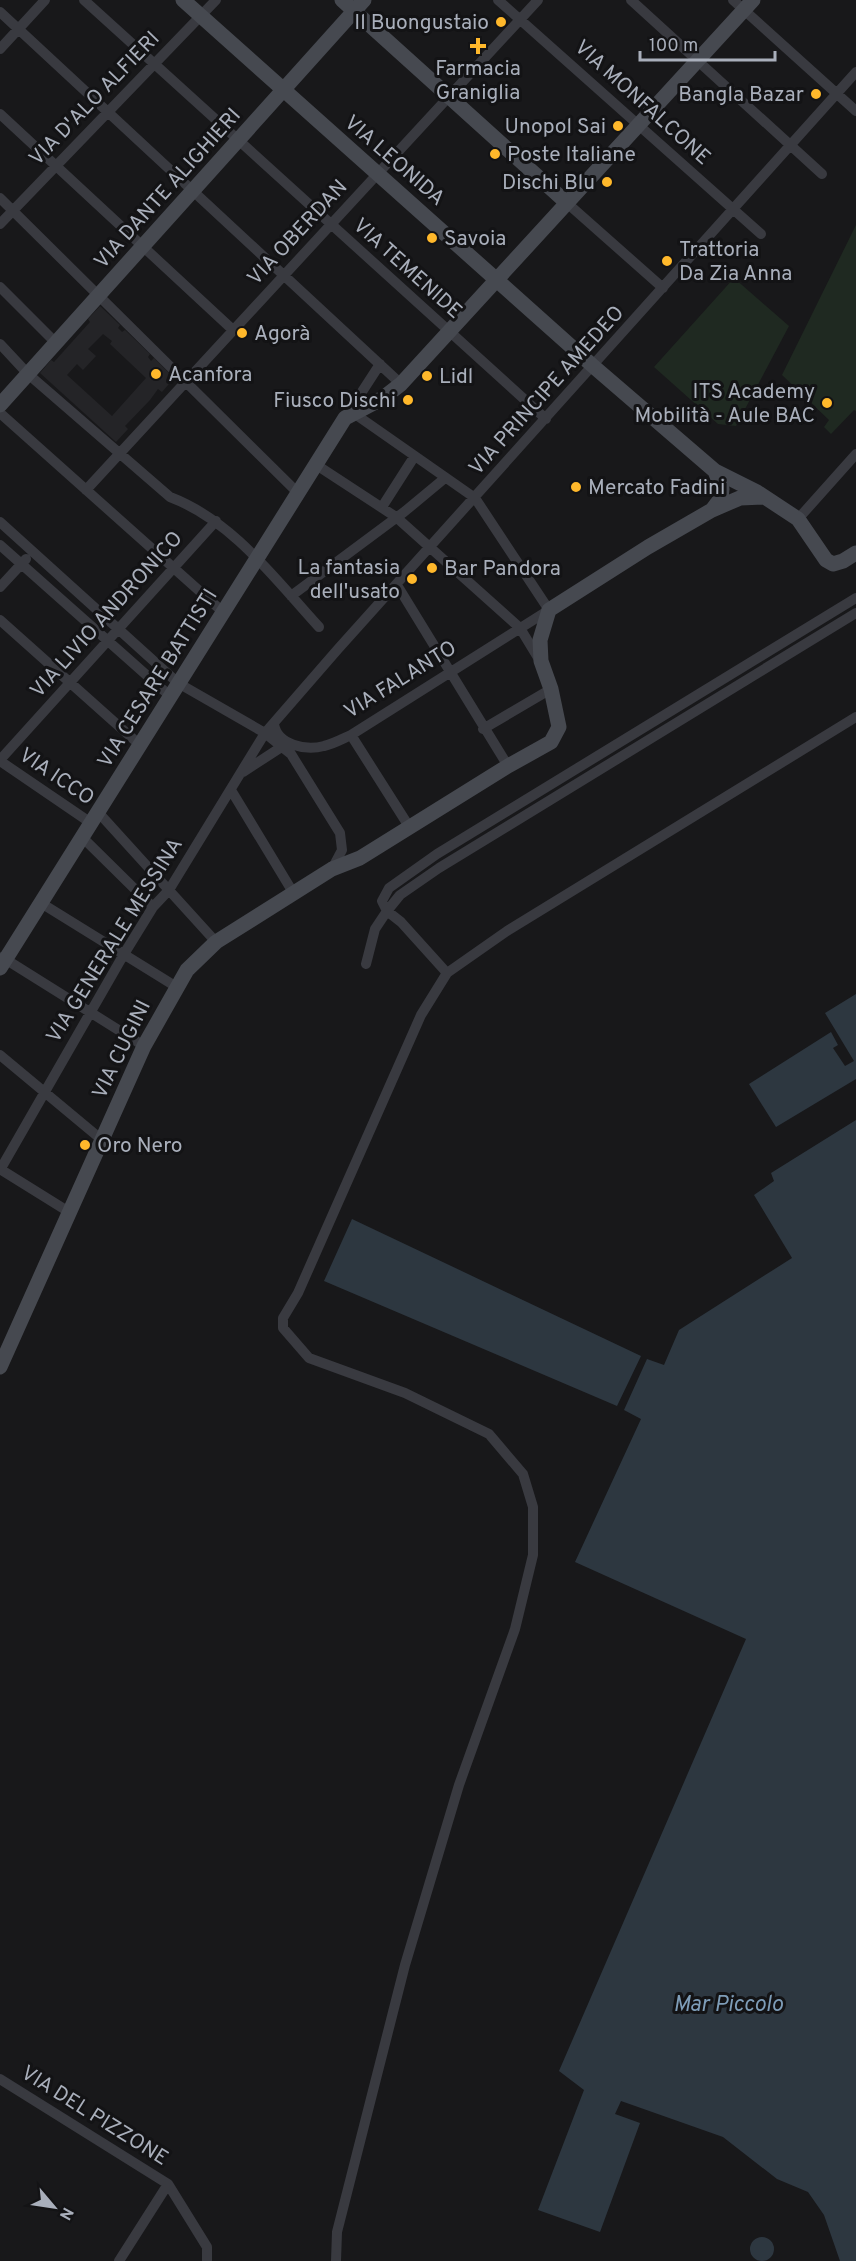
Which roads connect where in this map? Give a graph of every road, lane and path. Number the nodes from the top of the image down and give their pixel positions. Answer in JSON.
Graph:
{"nodes":[{"id":1,"x":45,"y":0,"type":"edge"},
{"id":2,"x":84,"y":0,"type":"edge"},
{"id":3,"x":183,"y":0,"type":"edge"},
{"id":4,"x":216,"y":0,"type":"edge"},
{"id":5,"x":342,"y":0,"type":"edge"},
{"id":6,"x":498,"y":0,"type":"edge"},
{"id":7,"x":538,"y":0,"type":"edge"},
{"id":8,"x":631,"y":0,"type":"edge"},
{"id":9,"x":743,"y":3,"type":"edge"},
{"id":10,"x":359,"y":5,"type":"edge"},
{"id":11,"x":0,"y":12,"type":"edge"},
{"id":12,"x":201,"y":17,"type":"junction"},
{"id":13,"x":520,"y":19,"type":"junction"},
{"id":14,"x":19,"y":29,"type":"junction"},
{"id":15,"x":0,"y":49,"type":"edge"},
{"id":16,"x":697,"y":60,"type":"junction"},
{"id":17,"x":154,"y":64,"type":"junction"},
{"id":18,"x":856,"y":72,"type":"edge"},
{"id":19,"x":284,"y":90,"type":"junction"},
{"id":20,"x":837,"y":94,"type":"junction"},
{"id":21,"x":449,"y":96,"type":"junction"},
{"id":22,"x":856,"y":111,"type":"edge"},
{"id":23,"x":108,"y":112,"type":"junction"},
{"id":24,"x":0,"y":114,"type":"edge"},
{"id":25,"x":638,"y":125,"type":"junction"},
{"id":26,"x":238,"y":141,"type":"junction"},
{"id":27,"x":790,"y":146,"type":"junction"},
{"id":28,"x":56,"y":166,"type":"junction"},
{"id":29,"x":378,"y":173,"type":"junction"},
{"id":30,"x":822,"y":174,"type":"dead end"},
{"id":31,"x":193,"y":190,"type":"junction"},
{"id":32,"x":0,"y":198,"type":"edge"},
{"id":33,"x":567,"y":203,"type":"junction"},
{"id":34,"x":733,"y":209,"type":"junction"},
{"id":35,"x":13,"y":210,"type":"junction"},
{"id":36,"x":0,"y":224,"type":"edge"},
{"id":37,"x":331,"y":224,"type":"junction"},
{"id":38,"x":761,"y":234,"type":"dead end"},
{"id":39,"x":143,"y":246,"type":"junction"},
{"id":40,"x":284,"y":275,"type":"junction"},
{"id":41,"x":498,"y":278,"type":"junction"},
{"id":42,"x":0,"y":287,"type":"edge"},
{"id":43,"x":663,"y":288,"type":"junction"},
{"id":44,"x":99,"y":295,"type":"junction"},
{"id":45,"x":233,"y":330,"type":"junction"},
{"id":46,"x":448,"y":332,"type":"junction"},
{"id":47,"x":56,"y":343,"type":"junction"},
{"id":48,"x":0,"y":344,"type":"edge"},
{"id":49,"x":380,"y":364,"type":"junction"},
{"id":50,"x":593,"y":366,"type":"junction"},
{"id":51,"x":28,"y":374,"type":"junction"},
{"id":52,"x":186,"y":381,"type":"junction"},
{"id":53,"x":401,"y":384,"type":"junction"},
{"id":54,"x":0,"y":405,"type":"edge"},
{"id":55,"x":352,"y":412,"type":"junction"},
{"id":56,"x":0,"y":413,"type":"edge"},
{"id":57,"x":546,"y":419,"type":"junction"},
{"id":58,"x":119,"y":454,"type":"junction"},
{"id":59,"x":856,"y":454,"type":"edge"},
{"id":60,"x":414,"y":457,"type":"junction"},
{"id":61,"x":315,"y":464,"type":"junction"},
{"id":62,"x":716,"y":471,"type":"junction"},
{"id":63,"x":445,"y":478,"type":"junction"},
{"id":64,"x":86,"y":490,"type":"junction"},
{"id":65,"x":297,"y":492,"type":"junction"},
{"id":66,"x":763,"y":497,"type":"junction"},
{"id":67,"x":475,"y":498,"type":"junction"},
{"id":68,"x":382,"y":507,"type":"junction"},
{"id":69,"x":712,"y":510,"type":"junction"},
{"id":70,"x":396,"y":517,"type":"junction"},
{"id":71,"x":798,"y":519,"type":"junction"},
{"id":72,"x":216,"y":521,"type":"junction"},
{"id":73,"x":0,"y":522,"type":"edge"},
{"id":74,"x":0,"y":545,"type":"edge"},
{"id":75,"x":430,"y":548,"type":"junction"},
{"id":76,"x":33,"y":552,"type":"junction"},
{"id":77,"x":856,"y":553,"type":"edge"},
{"id":78,"x":256,"y":558,"type":"junction"},
{"id":79,"x":21,"y":564,"type":"junction"},
{"id":80,"x":175,"y":568,"type":"junction"},
{"id":81,"x":397,"y":585,"type":"junction"},
{"id":82,"x":0,"y":587,"type":"edge"},
{"id":83,"x":291,"y":596,"type":"junction"},
{"id":84,"x":856,"y":598,"type":"edge"},
{"id":85,"x":549,"y":610,"type":"junction"},
{"id":86,"x":223,"y":612,"type":"junction"},
{"id":87,"x":856,"y":613,"type":"edge"},
{"id":88,"x":0,"y":620,"type":"edge"},
{"id":89,"x":319,"y":627,"type":"dead end"},
{"id":90,"x":520,"y":628,"type":"junction"},
{"id":91,"x":119,"y":629,"type":"junction"},
{"id":92,"x":108,"y":641,"type":"junction"},
{"id":93,"x":541,"y":661,"type":"junction"},
{"id":94,"x":452,"y":674,"type":"junction"},
{"id":95,"x":70,"y":683,"type":"junction"},
{"id":96,"x":174,"y":689,"type":"junction"},
{"id":97,"x":551,"y":689,"type":"junction"},
{"id":98,"x":856,"y":717,"type":"edge"},
{"id":99,"x":274,"y":724,"type":"junction"},
{"id":100,"x":483,"y":729,"type":"junction"},
{"id":101,"x":265,"y":733,"type":"junction"},
{"id":102,"x":351,"y":735,"type":"junction"},
{"id":103,"x":140,"y":745,"type":"junction"},
{"id":104,"x":283,"y":746,"type":"junction"},
{"id":105,"x":310,"y":748,"type":"junction"},
{"id":106,"x":0,"y":761,"type":"edge"},
{"id":107,"x":299,"y":766,"type":"junction"},
{"id":108,"x":508,"y":766,"type":"junction"},
{"id":109,"x":241,"y":774,"type":"junction"},
{"id":110,"x":231,"y":790,"type":"junction"},
{"id":111,"x":95,"y":817,"type":"junction"},
{"id":112,"x":410,"y":828,"type":"junction"},
{"id":113,"x":82,"y":837,"type":"junction"},
{"id":114,"x":332,"y":869,"type":"junction"},
{"id":115,"x":169,"y":890,"type":"junction"},
{"id":116,"x":294,"y":894,"type":"junction"},
{"id":117,"x":41,"y":903,"type":"junction"},
{"id":118,"x":153,"y":907,"type":"junction"},
{"id":119,"x":387,"y":911,"type":"junction"},
{"id":120,"x":216,"y":942,"type":"junction"},
{"id":121,"x":124,"y":954,"type":"junction"},
{"id":122,"x":2,"y":961,"type":"edge"},
{"id":123,"x":366,"y":964,"type":"dead end"},
{"id":124,"x":447,"y":973,"type":"junction"},
{"id":125,"x":176,"y":986,"type":"junction"},
{"id":126,"x":91,"y":1011,"type":"junction"},
{"id":127,"x":144,"y":1046,"type":"junction"},
{"id":128,"x":0,"y":1056,"type":"edge"},
{"id":129,"x":44,"y":1091,"type":"junction"},
{"id":130,"x":102,"y":1140,"type":"junction"},
{"id":131,"x":0,"y":1170,"type":"edge"},
{"id":132,"x":69,"y":1212,"type":"junction"},
{"id":133,"x":7,"y":1344,"type":"edge"},
{"id":134,"x":0,"y":1367,"type":"edge"},
{"id":135,"x":0,"y":2079,"type":"edge"},
{"id":136,"x":168,"y":2184,"type":"junction"},
{"id":137,"x":120,"y":2261,"type":"edge"},
{"id":138,"x":207,"y":2261,"type":"edge"},
{"id":139,"x":336,"y":2261,"type":"edge"}],
"edges":[{"from":1,"to":14,"type":"street"},
{"from":2,"to":17,"type":"street","name":"VIA TEMENIDE"},
{"from":3,"to":12,"type":"main road","name":"VIA LEONIDA"},
{"from":4,"to":12,"type":"street","name":"VIA D'ALO ALFIERI"},
{"from":5,"to":10,"type":"main road"},
{"from":6,"to":13,"type":"street","name":"VIA MONFALCONE"},
{"from":7,"to":13,"type":"street","name":"VIA OBERDAN"},
{"from":8,"to":16,"type":"street"},
{"from":9,"to":16,"type":"main road"},
{"from":9,"to":20,"type":"street"},
{"from":10,"to":19,"type":"main road","name":"VIA DANTE ALIGHIERI"},
{"from":10,"to":21,"type":"main road"},
{"from":11,"to":14,"type":"street"},
{"from":12,"to":17,"type":"street","name":"VIA D'ALO ALFIERI"},
{"from":12,"to":19,"type":"main road","name":"VIA LEONIDA"},
{"from":13,"to":21,"type":"street","name":"VIA OBERDAN"},
{"from":13,"to":25,"type":"street","name":"VIA MONFALCONE"},
{"from":14,"to":15,"type":"street"},
{"from":14,"to":23,"type":"street"},
{"from":16,"to":25,"type":"main road"},
{"from":16,"to":27,"type":"street"},
{"from":17,"to":23,"type":"street","name":"VIA D'ALO ALFIERI"},
{"from":17,"to":26,"type":"street","name":"VIA TEMENIDE"},
{"from":18,"to":20,"type":"street","name":"VIA PRINCIPE AMEDEO"},
{"from":19,"to":26,"type":"main road","name":"VIA DANTE ALIGHIERI"},
{"from":19,"to":29,"type":"main road","name":"VIA LEONIDA"},
{"from":20,"to":22,"type":"street"},
{"from":20,"to":27,"type":"street","name":"VIA PRINCIPE AMEDEO"},
{"from":21,"to":29,"type":"street","name":"VIA OBERDAN"},
{"from":21,"to":33,"type":"main road"},
{"from":23,"to":28,"type":"street","name":"VIA D'ALO ALFIERI"},
{"from":23,"to":31,"type":"street"},
{"from":24,"to":28,"type":"street"},
{"from":25,"to":33,"type":"main road"},
{"from":25,"to":34,"type":"street","name":"VIA MONFALCONE"},
{"from":26,"to":31,"type":"main road","name":"VIA DANTE ALIGHIERI"},
{"from":26,"to":37,"type":"street","name":"VIA TEMENIDE"},
{"from":27,"to":30,"type":"street"},
{"from":27,"to":34,"type":"street","name":"VIA PRINCIPE AMEDEO"},
{"from":28,"to":35,"type":"street","name":"VIA D'ALO ALFIERI"},
{"from":28,"to":39,"type":"street"},
{"from":29,"to":37,"type":"street","name":"VIA OBERDAN"},
{"from":29,"to":41,"type":"main road","name":"VIA LEONIDA"},
{"from":31,"to":39,"type":"main road","name":"VIA DANTE ALIGHIERI"},
{"from":31,"to":40,"type":"street"},
{"from":32,"to":35,"type":"street"},
{"from":33,"to":41,"type":"main road"},
{"from":33,"to":43,"type":"street"},
{"from":34,"to":38,"type":"street","name":"VIA MONFALCONE"},
{"from":34,"to":43,"type":"street","name":"VIA PRINCIPE AMEDEO"},
{"from":35,"to":36,"type":"street","name":"VIA D'ALO ALFIERI"},
{"from":35,"to":44,"type":"street"},
{"from":37,"to":40,"type":"street","name":"VIA OBERDAN"},
{"from":37,"to":46,"type":"street","name":"VIA TEMENIDE"},
{"from":39,"to":44,"type":"main road","name":"VIA DANTE ALIGHIERI"},
{"from":39,"to":45,"type":"street"},
{"from":40,"to":45,"type":"street","name":"VIA OBERDAN"},
{"from":40,"to":49,"type":"street"},
{"from":41,"to":46,"type":"main road"},
{"from":41,"to":50,"type":"main road","name":"VIA LEONIDA"},
{"from":42,"to":47,"type":"street"},
{"from":43,"to":50,"type":"street","name":"VIA PRINCIPE AMEDEO"},
{"from":44,"to":47,"type":"main road","name":"VIA DANTE ALIGHIERI"},
{"from":44,"to":52,"type":"street"},
{"from":45,"to":52,"type":"street","name":"VIA OBERDAN"},
{"from":46,"to":53,"type":"main road"},
{"from":46,"to":57,"type":"street","name":"VIA TEMENIDE"},
{"from":47,"to":51,"type":"main road","name":"VIA DANTE ALIGHIERI"},
{"from":48,"to":51,"type":"street"},
{"from":49,"to":53,"type":"street"},
{"from":49,"to":55,"type":"street"},
{"from":50,"to":57,"type":"street","name":"VIA PRINCIPE AMEDEO"},
{"from":50,"to":62,"type":"main road","name":"VIA LEONIDA"},
{"from":51,"to":54,"type":"main road","name":"VIA DANTE ALIGHIERI"},
{"from":51,"to":58,"type":"street"},
{"from":52,"to":58,"type":"street","name":"VIA OBERDAN"},
{"from":52,"to":65,"type":"street"},
{"from":53,"to":55,"type":"main road"},
{"from":55,"to":60,"type":"street"},
{"from":55,"to":61,"type":"main road","name":"VIA CESARE BATTISTI"},
{"from":56,"to":64,"type":"street"},
{"from":57,"to":67,"type":"street","name":"VIA PRINCIPE AMEDEO"},
{"from":58,"to":64,"type":"street","name":"VIA OBERDAN"},
{"from":58,"to":72,"type":"street"},
{"from":59,"to":71,"type":"street"},
{"from":60,"to":63,"type":"street"},
{"from":60,"to":68,"type":"street"},
{"from":61,"to":65,"type":"main road","name":"VIA CESARE BATTISTI"},
{"from":61,"to":68,"type":"street"},
{"from":62,"to":66,"type":"main road"},
{"from":62,"to":69,"type":"main road"},
{"from":63,"to":67,"type":"street"},
{"from":63,"to":70,"type":"street"},
{"from":64,"to":80,"type":"street"},
{"from":65,"to":78,"type":"main road","name":"VIA CESARE BATTISTI"},
{"from":66,"to":69,"type":"main road","name":"VIA FALANTO"},
{"from":66,"to":71,"type":"main road"},
{"from":67,"to":75,"type":"street","name":"VIA PRINCIPE AMEDEO"},
{"from":67,"to":85,"type":"street"},
{"from":68,"to":70,"type":"street"},
{"from":69,"to":85,"type":"main road","name":"VIA FALANTO"},
{"from":70,"to":75,"type":"street"},
{"from":70,"to":83,"type":"street"},
{"from":71,"to":77,"type":"main road"},
{"from":72,"to":78,"type":"street"},
{"from":72,"to":80,"type":"street","name":"VIA LIVIO ANDRONICO"},
{"from":73,"to":76,"type":"street"},
{"from":74,"to":79,"type":"street"},
{"from":75,"to":81,"type":"street","name":"VIA PRINCIPE AMEDEO"},
{"from":75,"to":90,"type":"street"},
{"from":76,"to":79,"type":"street"},
{"from":76,"to":91,"type":"street"},
{"from":78,"to":83,"type":"street"},
{"from":78,"to":86,"type":"main road","name":"VIA CESARE BATTISTI"},
{"from":79,"to":82,"type":"street"},
{"from":79,"to":92,"type":"street"},
{"from":80,"to":86,"type":"street"},
{"from":80,"to":91,"type":"street","name":"VIA LIVIO ANDRONICO"},
{"from":81,"to":94,"type":"street"},
{"from":81,"to":99,"type":"street","name":"VIA PRINCIPE AMEDEO"},
{"from":83,"to":89,"type":"street"},
{"from":84,"to":119,"type":"street"},
{"from":85,"to":90,"type":"street","name":"VIA FALANTO"},
{"from":85,"to":93,"type":"main road"},
{"from":86,"to":96,"type":"main road","name":"VIA CESARE BATTISTI"},
{"from":87,"to":119,"type":"street"},
{"from":88,"to":95,"type":"street"},
{"from":90,"to":93,"type":"street"},
{"from":90,"to":94,"type":"street","name":"VIA FALANTO"},
{"from":91,"to":92,"type":"street","name":"VIA LIVIO ANDRONICO"},
{"from":91,"to":96,"type":"street"},
{"from":92,"to":95,"type":"street","name":"VIA LIVIO ANDRONICO"},
{"from":92,"to":96,"type":"street"},
{"from":93,"to":97,"type":"main road","name":"VIA CUGINI"},
{"from":94,"to":100,"type":"street"},
{"from":94,"to":102,"type":"street","name":"VIA FALANTO"},
{"from":95,"to":103,"type":"street"},
{"from":95,"to":106,"type":"street","name":"VIA LIVIO ANDRONICO"},
{"from":96,"to":101,"type":"street"},
{"from":96,"to":103,"type":"main road","name":"VIA CESARE BATTISTI"},
{"from":97,"to":100,"type":"street"},
{"from":97,"to":108,"type":"main road","name":"VIA CUGINI"},
{"from":98,"to":124,"type":"street"},
{"from":99,"to":101,"type":"street","name":"VIA PRINCIPE AMEDEO"},
{"from":99,"to":105,"type":"street"},
{"from":100,"to":108,"type":"street"},
{"from":101,"to":104,"type":"street"},
{"from":101,"to":109,"type":"street","name":"VIA GENERALE MESSINA"},
{"from":102,"to":105,"type":"street","name":"VIA FALANTO"},
{"from":102,"to":112,"type":"street"},
{"from":103,"to":111,"type":"main road","name":"VIA CESARE BATTISTI"},
{"from":104,"to":107,"type":"street"},
{"from":104,"to":109,"type":"street"},
{"from":105,"to":107,"type":"street"},
{"from":106,"to":111,"type":"street","name":"VIA ICCO"},
{"from":107,"to":114,"type":"street"},
{"from":108,"to":112,"type":"main road","name":"VIA CUGINI"},
{"from":109,"to":110,"type":"street","name":"VIA GENERALE MESSINA"},
{"from":110,"to":115,"type":"street","name":"VIA GENERALE MESSINA"},
{"from":110,"to":116,"type":"street"},
{"from":111,"to":113,"type":"main road","name":"VIA CESARE BATTISTI"},
{"from":111,"to":115,"type":"street","name":"VIA ICCO"},
{"from":112,"to":114,"type":"main road","name":"VIA CUGINI"},
{"from":113,"to":117,"type":"main road","name":"VIA CESARE BATTISTI"},
{"from":113,"to":118,"type":"street"},
{"from":114,"to":116,"type":"main road","name":"VIA CUGINI"},
{"from":115,"to":118,"type":"street","name":"VIA GENERALE MESSINA"},
{"from":115,"to":120,"type":"street","name":"VIA ICCO"},
{"from":116,"to":120,"type":"main road","name":"VIA CUGINI"},
{"from":117,"to":121,"type":"street"},
{"from":117,"to":122,"type":"main road","name":"VIA CESARE BATTISTI"},
{"from":118,"to":121,"type":"street","name":"VIA GENERALE MESSINA"},
{"from":119,"to":123,"type":"street"},
{"from":119,"to":124,"type":"street"},
{"from":120,"to":125,"type":"main road","name":"VIA CUGINI"},
{"from":121,"to":125,"type":"street"},
{"from":121,"to":126,"type":"street","name":"VIA GENERALE MESSINA"},
{"from":122,"to":126,"type":"street"},
{"from":124,"to":139,"type":"street"},
{"from":125,"to":127,"type":"main road","name":"VIA CUGINI"},
{"from":126,"to":127,"type":"street"},
{"from":126,"to":129,"type":"street","name":"VIA GENERALE MESSINA"},
{"from":127,"to":130,"type":"main road","name":"VIA CUGINI"},
{"from":128,"to":129,"type":"street"},
{"from":129,"to":130,"type":"street"},
{"from":129,"to":131,"type":"street","name":"VIA GENERALE MESSINA"},
{"from":130,"to":132,"type":"main road","name":"VIA CUGINI"},
{"from":131,"to":132,"type":"street"},
{"from":132,"to":133,"type":"main road","name":"VIA CUGINI"},
{"from":133,"to":134,"type":"main road","name":"VIA CUGINI"},
{"from":135,"to":136,"type":"street","name":"VIA DEL PIZZONE"},
{"from":136,"to":137,"type":"street","name":"VIA DEL PIZZONE"},
{"from":136,"to":138,"type":"street","name":"VIA DEL PIZZONE"}]}
